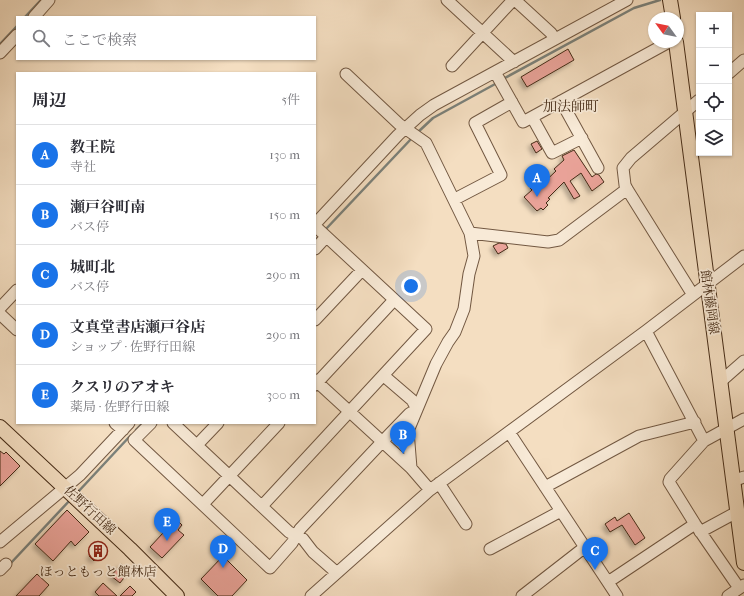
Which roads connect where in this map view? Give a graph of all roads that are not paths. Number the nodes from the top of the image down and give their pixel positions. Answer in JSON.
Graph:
{"nodes":[{"id":1,"x":49,"y":0,"type":"edge"},
{"id":2,"x":447,"y":0,"type":"edge"},
{"id":3,"x":514,"y":0,"type":"edge"},
{"id":4,"x":627,"y":0,"type":"edge"},
{"id":5,"x":670,"y":0,"type":"edge"},
{"id":6,"x":671,"y":12,"type":"edge"},
{"id":7,"x":35,"y":16,"type":"edge"},
{"id":8,"x":482,"y":33,"type":"junction"},
{"id":9,"x":16,"y":36,"type":"edge"},
{"id":10,"x":554,"y":40,"type":"junction"},
{"id":11,"x":658,"y":48,"type":"edge"},
{"id":12,"x":677,"y":48,"type":"edge"},
{"id":13,"x":0,"y":53,"type":"edge"},
{"id":14,"x":744,"y":60,"type":"edge"},
{"id":15,"x":514,"y":62,"type":"junction"},
{"id":16,"x":452,"y":66,"type":"dead end"},
{"id":17,"x":732,"y":71,"type":"edge"},
{"id":18,"x":495,"y":72,"type":"junction"},
{"id":19,"x":346,"y":74,"type":"dead end"},
{"id":20,"x":561,"y":101,"type":"junction"},
{"id":21,"x":512,"y":102,"type":"junction"},
{"id":22,"x":696,"y":103,"type":"edge"},
{"id":23,"x":686,"y":112,"type":"junction"},
{"id":24,"x":532,"y":117,"type":"junction"},
{"id":25,"x":406,"y":128,"type":"junction"},
{"id":26,"x":582,"y":138,"type":"junction"},
{"id":27,"x":598,"y":168,"type":"dead end"},
{"id":28,"x":627,"y":189,"type":"junction"},
{"id":29,"x":455,"y":199,"type":"junction"},
{"id":30,"x":316,"y":224,"type":"edge"},
{"id":31,"x":316,"y":226,"type":"edge"},
{"id":32,"x":470,"y":233,"type":"junction"},
{"id":33,"x":326,"y":237,"type":"junction"},
{"id":34,"x":316,"y":248,"type":"edge"},
{"id":35,"x":744,"y":256,"type":"edge"},
{"id":36,"x":362,"y":270,"type":"junction"},
{"id":37,"x":707,"y":284,"type":"junction"},
{"id":38,"x":16,"y":291,"type":"edge"},
{"id":39,"x":693,"y":295,"type":"junction"},
{"id":40,"x":394,"y":300,"type":"junction"},
{"id":41,"x":0,"y":308,"type":"edge"},
{"id":42,"x":0,"y":314,"type":"edge"},
{"id":43,"x":316,"y":319,"type":"edge"},
{"id":44,"x":16,"y":329,"type":"edge"},
{"id":45,"x":646,"y":331,"type":"junction"},
{"id":46,"x":744,"y":361,"type":"edge"},
{"id":47,"x":384,"y":376,"type":"junction"},
{"id":48,"x":316,"y":382,"type":"edge"},
{"id":49,"x":720,"y":382,"type":"junction"},
{"id":50,"x":417,"y":409,"type":"junction"},
{"id":51,"x":349,"y":411,"type":"junction"},
{"id":52,"x":744,"y":418,"type":"edge"},
{"id":53,"x":695,"y":422,"type":"junction"},
{"id":54,"x":150,"y":424,"type":"edge"},
{"id":55,"x":174,"y":424,"type":"edge"},
{"id":56,"x":217,"y":424,"type":"edge"},
{"id":57,"x":278,"y":424,"type":"edge"},
{"id":58,"x":122,"y":425,"type":"edge"},
{"id":59,"x":0,"y":427,"type":"edge"},
{"id":60,"x":727,"y":428,"type":"junction"},
{"id":61,"x":509,"y":432,"type":"junction"},
{"id":62,"x":704,"y":441,"type":"junction"},
{"id":63,"x":382,"y":442,"type":"junction"},
{"id":64,"x":197,"y":445,"type":"junction"},
{"id":65,"x":411,"y":468,"type":"junction"},
{"id":66,"x":230,"y":476,"type":"junction"},
{"id":67,"x":739,"y":479,"type":"edge"},
{"id":68,"x":439,"y":483,"type":"junction"},
{"id":69,"x":65,"y":487,"type":"junction"},
{"id":70,"x":545,"y":487,"type":"junction"},
{"id":71,"x":430,"y":490,"type":"junction"},
{"id":72,"x":203,"y":504,"type":"junction"},
{"id":73,"x":262,"y":506,"type":"junction"},
{"id":74,"x":562,"y":511,"type":"junction"},
{"id":75,"x":737,"y":512,"type":"junction"},
{"id":76,"x":466,"y":524,"type":"dead end"},
{"id":77,"x":697,"y":528,"type":"junction"},
{"id":78,"x":296,"y":536,"type":"junction"},
{"id":79,"x":0,"y":542,"type":"edge"},
{"id":80,"x":585,"y":547,"type":"junction"},
{"id":81,"x":490,"y":549,"type":"dead end"},
{"id":82,"x":744,"y":563,"type":"edge"},
{"id":83,"x":337,"y":573,"type":"junction"},
{"id":84,"x":608,"y":582,"type":"junction"},
{"id":85,"x":741,"y":586,"type":"edge"},
{"id":86,"x":177,"y":596,"type":"edge"},
{"id":87,"x":311,"y":596,"type":"edge"},
{"id":88,"x":522,"y":596,"type":"edge"},
{"id":89,"x":617,"y":596,"type":"edge"},
{"id":90,"x":728,"y":596,"type":"edge"}],
"edges":[{"from":1,"to":7,"type":"street"},
{"from":2,"to":8,"type":"street"},
{"from":3,"to":8,"type":"street"},
{"from":3,"to":10,"type":"street"},
{"from":4,"to":10,"type":"street"},
{"from":5,"to":6,"type":"main road"},
{"from":8,"to":15,"type":"street"},
{"from":8,"to":16,"type":"street"},
{"from":9,"to":13,"type":"street"},
{"from":10,"to":15,"type":"street"},
{"from":11,"to":20,"type":"street"},
{"from":12,"to":23,"type":"main road","name":"館林藤岡線"},
{"from":14,"to":17,"type":"street"},
{"from":15,"to":18,"type":"street"},
{"from":18,"to":21,"type":"street"},
{"from":18,"to":25,"type":"street"},
{"from":19,"to":25,"type":"street"},
{"from":20,"to":24,"type":"street"},
{"from":20,"to":26,"type":"street"},
{"from":21,"to":24,"type":"street"},
{"from":21,"to":29,"type":"street"},
{"from":22,"to":23,"type":"street"},
{"from":23,"to":28,"type":"street"},
{"from":23,"to":37,"type":"main road","name":"館林藤岡線"},
{"from":24,"to":26,"type":"street"},
{"from":25,"to":29,"type":"street"},
{"from":25,"to":30,"type":"street"},
{"from":26,"to":27,"type":"street"},
{"from":28,"to":32,"type":"street"},
{"from":28,"to":39,"type":"street"},
{"from":29,"to":32,"type":"street"},
{"from":31,"to":33,"type":"street"},
{"from":32,"to":50,"type":"street"},
{"from":33,"to":34,"type":"street"},
{"from":33,"to":36,"type":"street"},
{"from":35,"to":37,"type":"street"},
{"from":36,"to":40,"type":"street"},
{"from":36,"to":43,"type":"street"},
{"from":37,"to":39,"type":"street"},
{"from":37,"to":49,"type":"main road","name":"館林藤岡線"},
{"from":38,"to":41,"type":"street"},
{"from":39,"to":45,"type":"street"},
{"from":40,"to":47,"type":"street"},
{"from":40,"to":48,"type":"street"},
{"from":42,"to":44,"type":"street"},
{"from":45,"to":53,"type":"street"},
{"from":45,"to":61,"type":"street"},
{"from":46,"to":49,"type":"street"},
{"from":47,"to":50,"type":"street"},
{"from":47,"to":51,"type":"street"},
{"from":48,"to":51,"type":"street"},
{"from":49,"to":60,"type":"main road","name":"館林藤岡線"},
{"from":50,"to":63,"type":"street"},
{"from":50,"to":65,"type":"street"},
{"from":51,"to":63,"type":"street"},
{"from":51,"to":73,"type":"street"},
{"from":52,"to":60,"type":"street"},
{"from":53,"to":62,"type":"street"},
{"from":53,"to":70,"type":"street"},
{"from":54,"to":72,"type":"street"},
{"from":55,"to":64,"type":"street"},
{"from":56,"to":64,"type":"street"},
{"from":57,"to":66,"type":"street"},
{"from":58,"to":69,"type":"street"},
{"from":59,"to":69,"type":"main road","name":"佐野行田線"},
{"from":60,"to":62,"type":"street"},
{"from":60,"to":67,"type":"main road","name":"館林藤岡線"},
{"from":61,"to":68,"type":"street"},
{"from":61,"to":70,"type":"street"},
{"from":62,"to":77,"type":"street"},
{"from":63,"to":65,"type":"street"},
{"from":63,"to":78,"type":"street"},
{"from":64,"to":66,"type":"street"},
{"from":65,"to":71,"type":"street"},
{"from":66,"to":72,"type":"street"},
{"from":66,"to":73,"type":"street"},
{"from":67,"to":75,"type":"main road","name":"館林藤岡線"},
{"from":68,"to":71,"type":"street"},
{"from":68,"to":76,"type":"street"},
{"from":69,"to":79,"type":"street"},
{"from":69,"to":86,"type":"main road","name":"佐野行田線"},
{"from":70,"to":74,"type":"street"},
{"from":71,"to":83,"type":"street"},
{"from":72,"to":78,"type":"street"},
{"from":73,"to":78,"type":"street"},
{"from":74,"to":80,"type":"street"},
{"from":74,"to":81,"type":"street"},
{"from":75,"to":77,"type":"street"},
{"from":75,"to":82,"type":"main road","name":"館林藤岡線"},
{"from":77,"to":84,"type":"street"},
{"from":77,"to":85,"type":"street"},
{"from":78,"to":83,"type":"street"},
{"from":80,"to":84,"type":"street"},
{"from":80,"to":88,"type":"street"},
{"from":83,"to":87,"type":"street"},
{"from":84,"to":89,"type":"street"},
{"from":85,"to":90,"type":"street"}]}
